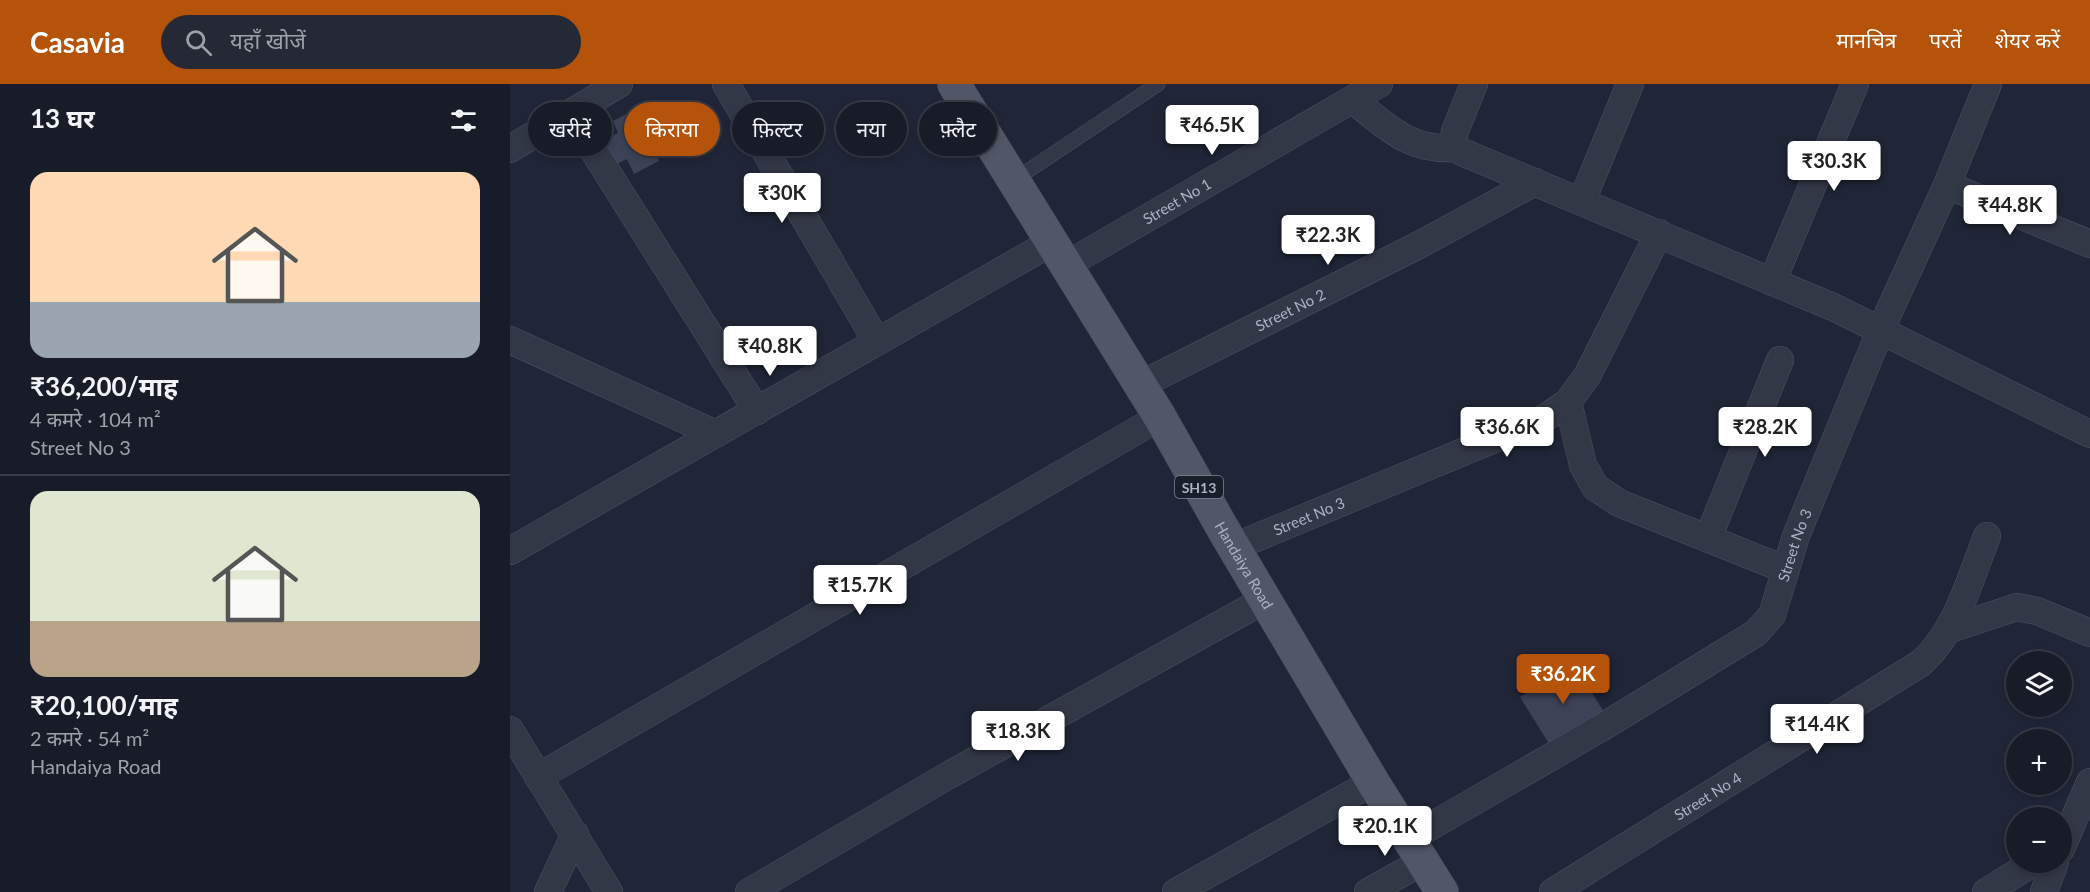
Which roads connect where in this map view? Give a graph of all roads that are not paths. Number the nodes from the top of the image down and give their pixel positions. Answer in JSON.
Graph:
{"nodes":[{"id":1,"x":619,"y":84,"type":"edge"},
{"id":2,"x":726,"y":84,"type":"edge"},
{"id":3,"x":954,"y":84,"type":"edge"},
{"id":4,"x":1158,"y":84,"type":"edge"},
{"id":5,"x":1379,"y":84,"type":"edge"},
{"id":6,"x":1474,"y":84,"type":"edge"},
{"id":7,"x":1630,"y":84,"type":"edge"},
{"id":8,"x":1855,"y":84,"type":"edge"},
{"id":9,"x":1988,"y":84,"type":"edge"},
{"id":10,"x":1353,"y":100,"type":"junction"},
{"id":11,"x":589,"y":102,"type":"edge"},
{"id":12,"x":528,"y":138,"type":"edge"},
{"id":13,"x":1455,"y":148,"type":"junction"},
{"id":14,"x":510,"y":149,"type":"edge"},
{"id":15,"x":597,"y":156,"type":"edge"},
{"id":16,"x":1014,"y":180,"type":"junction"},
{"id":17,"x":1535,"y":182,"type":"junction"},
{"id":18,"x":1947,"y":185,"type":"junction"},
{"id":19,"x":1582,"y":201,"type":"junction"},
{"id":20,"x":1659,"y":233,"type":"junction"},
{"id":21,"x":2090,"y":244,"type":"edge"},
{"id":22,"x":1059,"y":254,"type":"junction"},
{"id":23,"x":1772,"y":282,"type":"junction"},
{"id":24,"x":1881,"y":329,"type":"junction"},
{"id":25,"x":510,"y":340,"type":"edge"},
{"id":26,"x":877,"y":342,"type":"junction"},
{"id":27,"x":1780,"y":360,"type":"dead end"},
{"id":28,"x":1140,"y":385,"type":"junction"},
{"id":29,"x":1568,"y":402,"type":"junction"},
{"id":30,"x":757,"y":411,"type":"junction"},
{"id":31,"x":1160,"y":417,"type":"junction"},
{"id":32,"x":716,"y":434,"type":"junction"},
{"id":33,"x":2090,"y":434,"type":"edge"},
{"id":34,"x":1987,"y":536,"type":"dead end"},
{"id":35,"x":1708,"y":538,"type":"junction"},
{"id":36,"x":1234,"y":548,"type":"junction"},
{"id":37,"x":510,"y":551,"type":"edge"},
{"id":38,"x":1784,"y":568,"type":"junction"},
{"id":39,"x":1266,"y":599,"type":"junction"},
{"id":40,"x":1950,"y":629,"type":"junction"},
{"id":41,"x":2090,"y":633,"type":"edge"},
{"id":42,"x":510,"y":730,"type":"edge"},
{"id":43,"x":538,"y":777,"type":"junction"},
{"id":44,"x":1373,"y":782,"type":"junction"},
{"id":45,"x":2090,"y":782,"type":"edge"},
{"id":46,"x":2072,"y":823,"type":"edge"},
{"id":47,"x":574,"y":834,"type":"junction"},
{"id":48,"x":1417,"y":850,"type":"junction"},
{"id":49,"x":2016,"y":873,"type":"edge"},
{"id":50,"x":2051,"y":873,"type":"edge"},
{"id":51,"x":548,"y":892,"type":"edge"},
{"id":52,"x":609,"y":892,"type":"edge"},
{"id":53,"x":749,"y":892,"type":"edge"},
{"id":54,"x":1176,"y":892,"type":"edge"},
{"id":55,"x":1368,"y":892,"type":"edge"},
{"id":56,"x":1442,"y":892,"type":"edge"},
{"id":57,"x":1553,"y":892,"type":"edge"},
{"id":58,"x":1986,"y":892,"type":"edge"},
{"id":59,"x":2044,"y":892,"type":"edge"}],
"edges":[{"from":1,"to":11,"type":"street"},
{"from":2,"to":26,"type":"street"},
{"from":3,"to":16,"type":"main road","name":"Handaiya Road","number":"SH13"},
{"from":4,"to":16,"type":"lane"},
{"from":5,"to":10,"type":"street","name":"Street No 1"},
{"from":6,"to":13,"type":"street"},
{"from":7,"to":19,"type":"street"},
{"from":8,"to":23,"type":"street"},
{"from":9,"to":18,"type":"street","name":"Street No 3"},
{"from":10,"to":13,"type":"street"},
{"from":10,"to":22,"type":"street","name":"Street No 1"},
{"from":12,"to":14,"type":"street"},
{"from":13,"to":17,"type":"street"},
{"from":15,"to":30,"type":"street"},
{"from":16,"to":22,"type":"main road","name":"Handaiya Road","number":"SH13"},
{"from":17,"to":19,"type":"street"},
{"from":17,"to":28,"type":"street","name":"Street No 2"},
{"from":18,"to":21,"type":"street"},
{"from":18,"to":24,"type":"street","name":"Street No 3"},
{"from":19,"to":20,"type":"street"},
{"from":20,"to":23,"type":"street"},
{"from":20,"to":29,"type":"street","name":"Street No 3"},
{"from":22,"to":26,"type":"street","name":"Street No 1"},
{"from":22,"to":28,"type":"main road","name":"Handaiya Road","number":"SH13"},
{"from":23,"to":24,"type":"street"},
{"from":24,"to":33,"type":"street"},
{"from":24,"to":38,"type":"street","name":"Street No 3"},
{"from":25,"to":32,"type":"street"},
{"from":26,"to":30,"type":"street","name":"Street No 1"},
{"from":27,"to":35,"type":"street"},
{"from":28,"to":31,"type":"main road","name":"Handaiya Road","number":"SH13"},
{"from":29,"to":35,"type":"street"},
{"from":29,"to":36,"type":"street","name":"Street No 3"},
{"from":30,"to":32,"type":"street","name":"Street No 1"},
{"from":31,"to":36,"type":"main road","name":"Handaiya Road","number":"SH13"},
{"from":31,"to":43,"type":"street"},
{"from":32,"to":37,"type":"street","name":"Street No 1"},
{"from":34,"to":40,"type":"street","name":"Street No 4"},
{"from":35,"to":38,"type":"street"},
{"from":36,"to":39,"type":"main road","name":"Handaiya Road","number":"SH13"},
{"from":38,"to":48,"type":"street","name":"Street No 3"},
{"from":39,"to":44,"type":"main road","name":"Handaiya Road","number":"SH13"},
{"from":39,"to":53,"type":"street"},
{"from":40,"to":41,"type":"street"},
{"from":40,"to":57,"type":"street","name":"Street No 4"},
{"from":42,"to":43,"type":"street"},
{"from":43,"to":47,"type":"street"},
{"from":44,"to":48,"type":"main road","name":"Handaiya Road","number":"SH13"},
{"from":44,"to":54,"type":"street"},
{"from":45,"to":46,"type":"street"},
{"from":47,"to":51,"type":"street"},
{"from":47,"to":52,"type":"street"},
{"from":48,"to":55,"type":"street","name":"Street No 3"},
{"from":48,"to":56,"type":"main road","name":"Handaiya Road","number":"SH13"},
{"from":49,"to":58,"type":"street"},
{"from":50,"to":59,"type":"street"}]}
